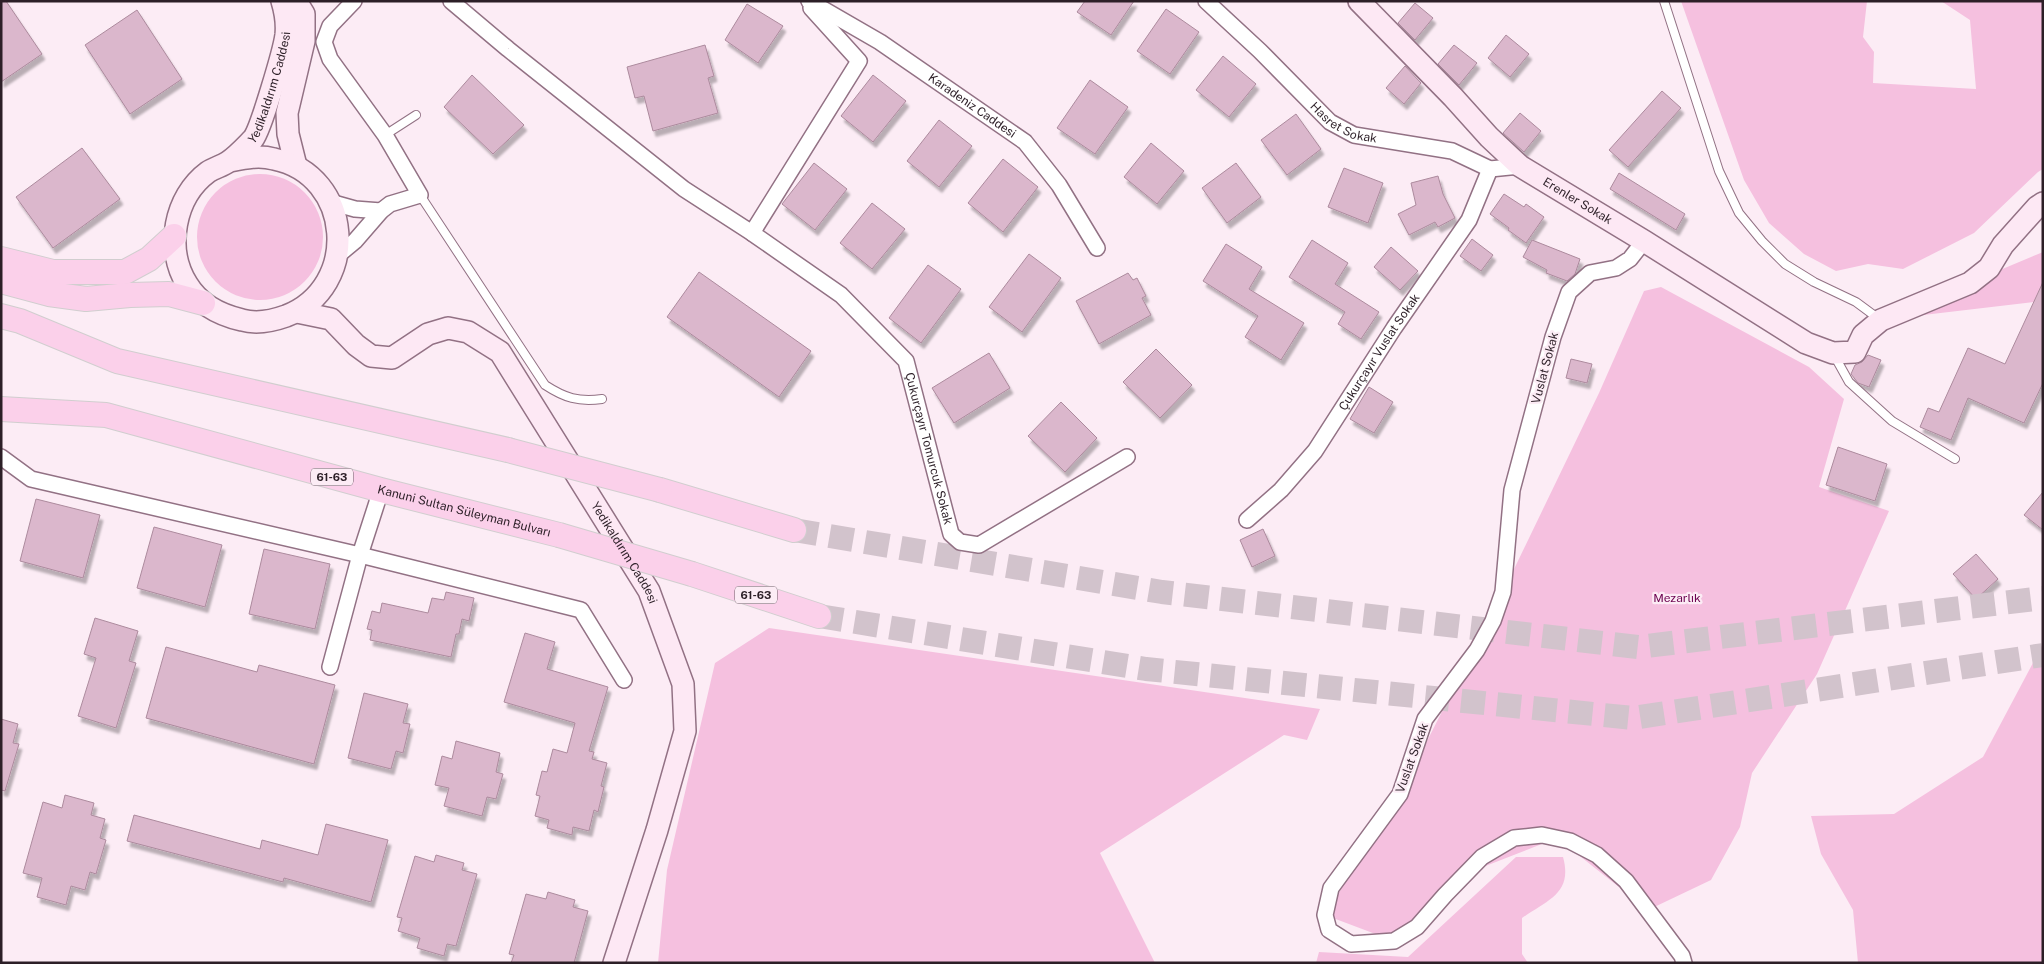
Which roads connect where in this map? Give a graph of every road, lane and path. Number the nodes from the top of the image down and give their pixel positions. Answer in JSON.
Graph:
{"nodes":[{"id":1,"x":282,"y":1,"type":"edge"},
{"id":2,"x":296,"y":1,"type":"edge"},
{"id":3,"x":354,"y":1,"type":"edge"},
{"id":4,"x":451,"y":1,"type":"edge"},
{"id":5,"x":807,"y":1,"type":"edge"},
{"id":6,"x":1206,"y":1,"type":"edge"},
{"id":7,"x":1359,"y":1,"type":"edge"},
{"id":8,"x":1664,"y":1,"type":"edge"},
{"id":9,"x":416,"y":115,"type":"dead end"},
{"id":10,"x":385,"y":135,"type":"junction"},
{"id":11,"x":230,"y":161,"type":"junction"},
{"id":12,"x":296,"y":166,"type":"junction"},
{"id":13,"x":1520,"y":166,"type":"junction"},
{"id":14,"x":1490,"y":169,"type":"junction"},
{"id":15,"x":420,"y":195,"type":"junction"},
{"id":16,"x":330,"y":202,"type":"junction"},
{"id":17,"x":2043,"y":204,"type":"edge"},
{"id":18,"x":381,"y":211,"type":"junction"},
{"id":19,"x":752,"y":233,"type":"junction"},
{"id":20,"x":174,"y":236,"type":"junction"},
{"id":21,"x":1644,"y":240,"type":"junction"},
{"id":22,"x":1097,"y":248,"type":"dead end"},
{"id":23,"x":338,"y":256,"type":"junction"},
{"id":24,"x":1,"y":259,"type":"edge"},
{"id":25,"x":1,"y":282,"type":"edge"},
{"id":26,"x":326,"y":286,"type":"junction"},
{"id":27,"x":203,"y":303,"type":"junction"},
{"id":28,"x":297,"y":312,"type":"junction"},
{"id":29,"x":1,"y":316,"type":"edge"},
{"id":30,"x":331,"y":319,"type":"junction"},
{"id":31,"x":1881,"y":320,"type":"junction"},
{"id":32,"x":1833,"y":353,"type":"junction"},
{"id":33,"x":602,"y":399,"type":"dead end"},
{"id":34,"x":1,"y":409,"type":"edge"},
{"id":35,"x":1,"y":457,"type":"edge"},
{"id":36,"x":1127,"y":457,"type":"dead end"},
{"id":37,"x":1955,"y":459,"type":"dead end"},
{"id":38,"x":381,"y":490,"type":"junction"},
{"id":39,"x":1246,"y":520,"type":"dead end"},
{"id":40,"x":794,"y":530,"type":"tunnel mouth"},
{"id":41,"x":360,"y":555,"type":"junction"},
{"id":42,"x":819,"y":616,"type":"tunnel mouth"},
{"id":43,"x":330,"y":667,"type":"dead end"},
{"id":44,"x":624,"y":680,"type":"dead end"},
{"id":45,"x":614,"y":963,"type":"edge"},
{"id":46,"x":1684,"y":963,"type":"edge"}],
"edges":[{"from":1,"to":11,"type":"street","name":"Yedikaldırım Caddesi"},
{"from":2,"to":12,"type":"street","name":"Yedikaldırım Caddesi"},
{"from":3,"to":10,"type":"street"},
{"from":4,"to":19,"type":"street","name":"Çukurçayır Tomurcuk Sokak"},
{"from":5,"to":19,"type":"street"},
{"from":5,"to":22,"type":"street","name":"Karadeniz Caddesi"},
{"from":6,"to":14,"type":"street","name":"Hasret Sokak"},
{"from":7,"to":13,"type":"street","name":"Erenler Sokak"},
{"from":8,"to":31,"type":"lane"},
{"from":9,"to":10,"type":"lane"},
{"from":10,"to":15,"type":"street"},
{"from":11,"to":12,"type":"street"},
{"from":11,"to":20,"type":"street"},
{"from":12,"to":16,"type":"street"},
{"from":13,"to":14,"type":"street"},
{"from":13,"to":21,"type":"street","name":"Erenler Sokak"},
{"from":14,"to":39,"type":"street","name":"Çukurçayır Vuslat Sokak"},
{"from":15,"to":18,"type":"street"},
{"from":15,"to":33,"type":"lane"},
{"from":16,"to":18,"type":"street"},
{"from":16,"to":23,"type":"street"},
{"from":17,"to":31,"type":"street"},
{"from":18,"to":23,"type":"street"},
{"from":19,"to":36,"type":"street","name":"Çukurçayır Tomurcuk Sokak"},
{"from":20,"to":24,"type":"main road"},
{"from":20,"to":27,"type":"street"},
{"from":21,"to":32,"type":"street","name":"Erenler Sokak"},
{"from":21,"to":46,"type":"street","name":"Vuslat Sokak"},
{"from":23,"to":26,"type":"street"},
{"from":25,"to":27,"type":"main road"},
{"from":26,"to":28,"type":"street"},
{"from":26,"to":30,"type":"street"},
{"from":27,"to":28,"type":"street"},
{"from":28,"to":30,"type":"street"},
{"from":29,"to":40,"type":"main road","bridge":true},
{"from":30,"to":45,"type":"street","name":"Yedikaldırım Caddesi"},
{"from":31,"to":32,"type":"street"},
{"from":32,"to":37,"type":"lane"},
{"from":34,"to":38,"type":"main road","name":"Kanuni Sultan Süleyman Bulvarı","number":"61-63"},
{"from":35,"to":41,"type":"street"},
{"from":38,"to":41,"type":"street"},
{"from":38,"to":42,"type":"main road","name":"Kanuni Sultan Süleyman Bulvarı","number":"61-63","bridge":true},
{"from":41,"to":43,"type":"street"},
{"from":41,"to":44,"type":"street"}]}
